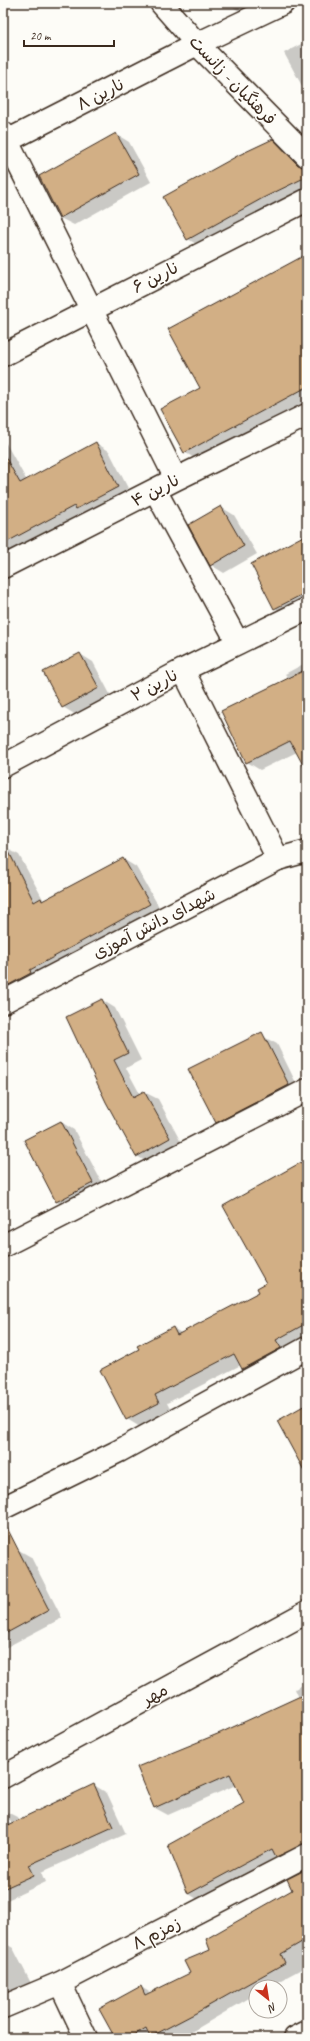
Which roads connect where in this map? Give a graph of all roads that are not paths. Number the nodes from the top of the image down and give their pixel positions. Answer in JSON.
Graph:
{"nodes":[{"id":1,"x":161,"y":3,"type":"edge"},
{"id":2,"x":283,"y":3,"type":"edge"},
{"id":3,"x":197,"y":44,"type":"junction"},
{"id":4,"x":4,"y":139,"type":"edge"},
{"id":5,"x":307,"y":156,"type":"edge"},
{"id":6,"x":307,"y":200,"type":"edge"},
{"id":7,"x":92,"y":310,"type":"junction"},
{"id":8,"x":3,"y":355,"type":"edge"},
{"id":9,"x":307,"y":415,"type":"edge"},
{"id":10,"x":176,"y":479,"type":"junction"},
{"id":11,"x":155,"y":490,"type":"junction"},
{"id":12,"x":3,"y":567,"type":"edge"},
{"id":13,"x":307,"y":609,"type":"edge"},
{"id":14,"x":238,"y":643,"type":"junction"},
{"id":15,"x":183,"y":670,"type":"junction"},
{"id":16,"x":3,"y":766,"type":"edge"},
{"id":17,"x":306,"y":854,"type":"edge"},
{"id":18,"x":278,"y":859,"type":"junction"},
{"id":19,"x":3,"y":1002,"type":"edge"},
{"id":20,"x":307,"y":1090,"type":"edge"},
{"id":21,"x":3,"y":1246,"type":"edge"},
{"id":22,"x":307,"y":1348,"type":"edge"},
{"id":23,"x":3,"y":1508,"type":"edge"},
{"id":24,"x":305,"y":1616,"type":"edge"},
{"id":25,"x":3,"y":1777,"type":"edge"},
{"id":26,"x":307,"y":1855,"type":"edge"},
{"id":27,"x":60,"y":1983,"type":"junction"},
{"id":28,"x":3,"y":2007,"type":"edge"},
{"id":29,"x":307,"y":2032,"type":"edge"},
{"id":30,"x":86,"y":2038,"type":"edge"},
{"id":31,"x":295,"y":2038,"type":"edge"}],
"edges":[{"from":1,"to":3,"type":"street","name":"فرهنگیان - زانست"},
{"from":2,"to":3,"type":"street","name":"نارین ۸"},
{"from":3,"to":4,"type":"street","name":"نارین ۸"},
{"from":3,"to":5,"type":"street","name":"فرهنگیان - زانست"},
{"from":4,"to":7,"type":"street"},
{"from":6,"to":7,"type":"street","name":"نارین ۶"},
{"from":7,"to":8,"type":"street","name":"نارین ۶"},
{"from":7,"to":10,"type":"street"},
{"from":9,"to":10,"type":"street","name":"نارین ۴"},
{"from":10,"to":11,"type":"street","name":"نارین ۴"},
{"from":11,"to":12,"type":"street","name":"نارین ۴"},
{"from":11,"to":14,"type":"street"},
{"from":13,"to":14,"type":"street","name":"نارین ۲"},
{"from":14,"to":15,"type":"street","name":"نارین ۲"},
{"from":15,"to":16,"type":"street","name":"نارین ۲"},
{"from":15,"to":18,"type":"street"},
{"from":17,"to":18,"type":"street","name":"شهدای دانش آموزی"},
{"from":18,"to":19,"type":"street","name":"شهدای دانش آموزی"},
{"from":20,"to":21,"type":"street"},
{"from":22,"to":23,"type":"street"},
{"from":24,"to":25,"type":"street","name":"مهر"},
{"from":26,"to":27,"type":"street","name":"زمزم ۸"},
{"from":27,"to":28,"type":"street","name":"زمزم ۸"},
{"from":27,"to":30,"type":"street"},
{"from":29,"to":31,"type":"street"}]}
